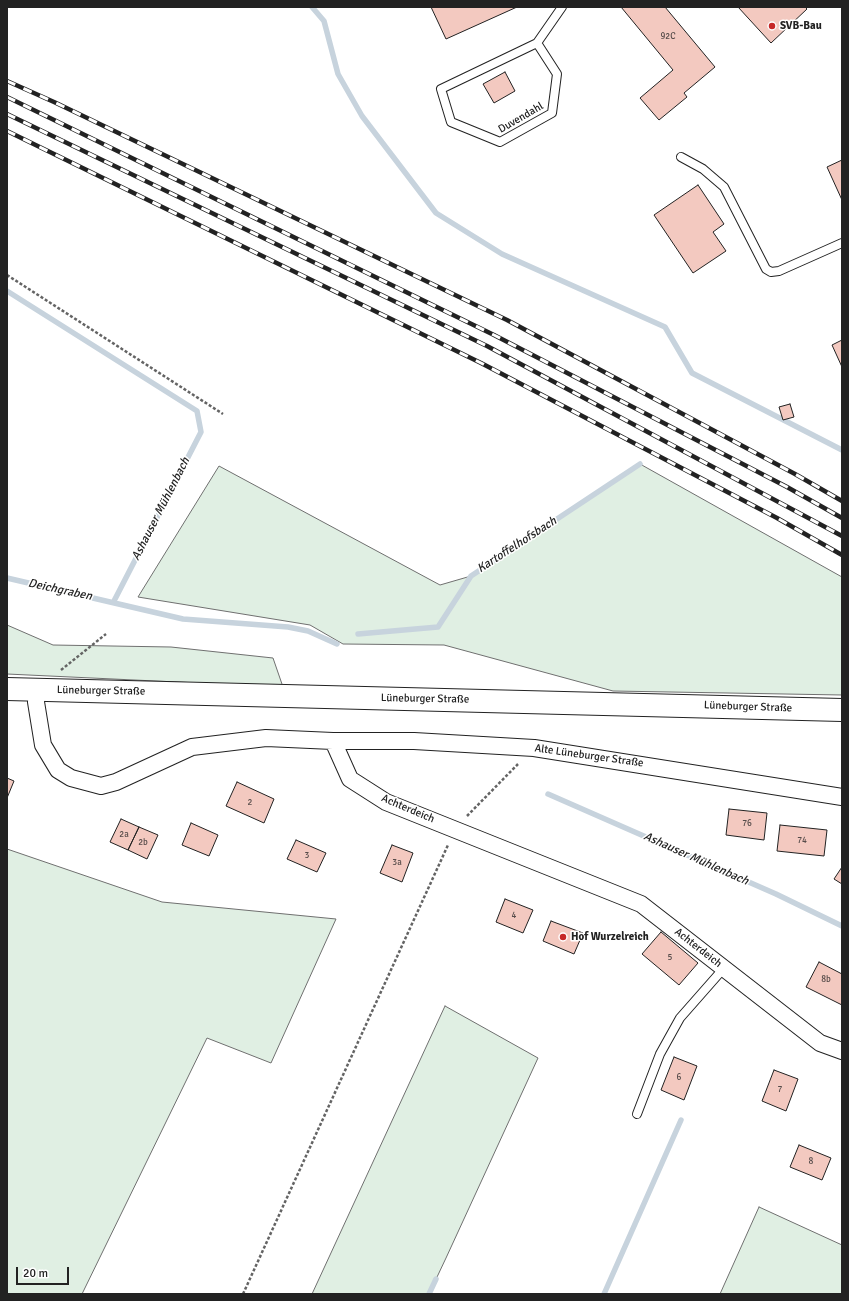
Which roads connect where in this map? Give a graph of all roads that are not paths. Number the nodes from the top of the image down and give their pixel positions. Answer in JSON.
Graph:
{"nodes":[{"id":1,"x":562,"y":7,"type":"edge"},
{"id":2,"x":537,"y":44,"type":"junction"},
{"id":3,"x":681,"y":157,"type":"dead end"},
{"id":4,"x":842,"y":243,"type":"edge"},
{"id":5,"x":7,"y":689,"type":"edge"},
{"id":6,"x":37,"y":690,"type":"junction"},
{"id":7,"x":842,"y":710,"type":"edge"},
{"id":8,"x":333,"y":741,"type":"junction"},
{"id":9,"x":842,"y":797,"type":"edge"},
{"id":10,"x":724,"y":968,"type":"junction"},
{"id":11,"x":820,"y":1043,"type":"junction"},
{"id":12,"x":842,"y":1045,"type":"edge"},
{"id":13,"x":842,"y":1051,"type":"edge"},
{"id":14,"x":637,"y":1114,"type":"dead end"}],
"edges":[{"from":1,"to":2,"type":"lane"},
{"from":2,"to":2,"type":"lane","name":"Duvendahl"},
{"from":3,"to":4,"type":"lane"},
{"from":5,"to":6,"type":"main road","name":"Lüneburger Straße"},
{"from":6,"to":7,"type":"main road","name":"Lüneburger Straße"},
{"from":6,"to":8,"type":"street"},
{"from":8,"to":9,"type":"street","name":"Alte Lüneburger Straße"},
{"from":8,"to":10,"type":"street","name":"Achterdeich"},
{"from":10,"to":11,"type":"street","name":"Achterdeich"},
{"from":10,"to":14,"type":"lane"},
{"from":11,"to":12,"type":"street"},
{"from":11,"to":13,"type":"street","name":"Achterdeich"}]}
